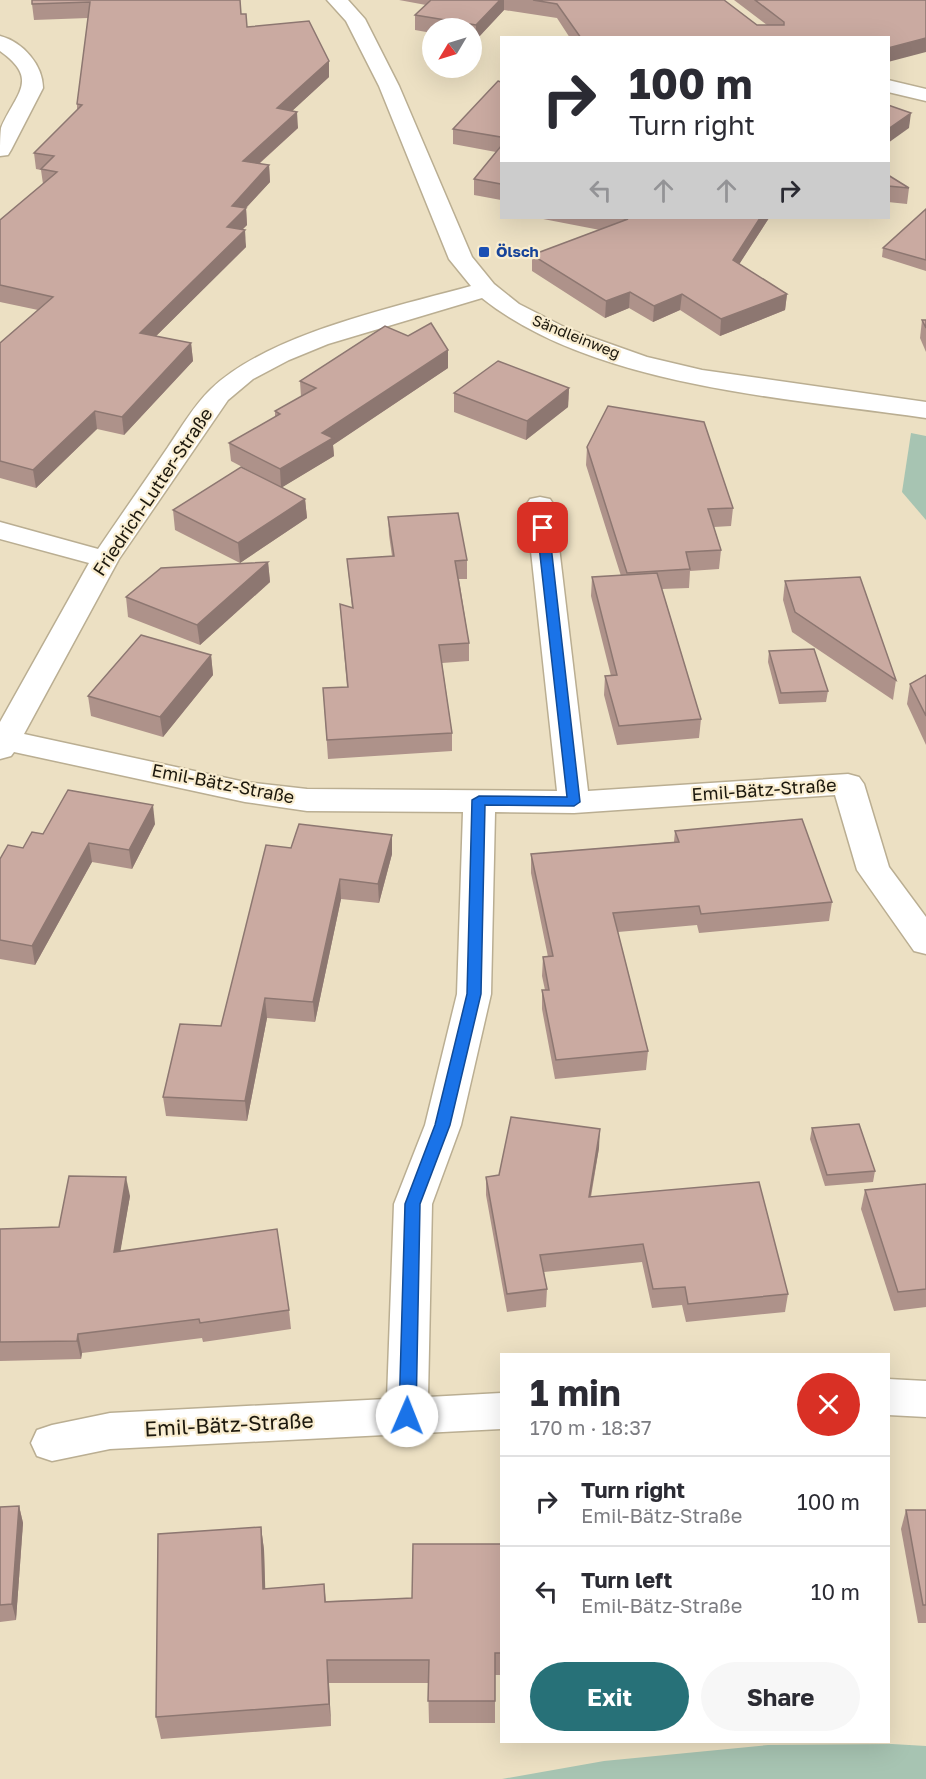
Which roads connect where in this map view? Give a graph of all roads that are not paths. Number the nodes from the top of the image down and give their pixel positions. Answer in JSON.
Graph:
{"nodes":[{"id":1,"x":337,"y":0,"type":"edge"},
{"id":2,"x":0,"y":42,"type":"edge"},
{"id":3,"x":890,"y":86,"type":"edge"},
{"id":4,"x":926,"y":95,"type":"edge"},
{"id":5,"x":0,"y":150,"type":"edge"},
{"id":6,"x":486,"y":289,"type":"junction"},
{"id":7,"x":926,"y":410,"type":"edge"},
{"id":8,"x":540,"y":505,"type":"dead end"},
{"id":9,"x":0,"y":530,"type":"edge"},
{"id":10,"x":105,"y":559,"type":"junction"},
{"id":11,"x":3,"y":744,"type":"edge"},
{"id":12,"x":479,"y":800,"type":"junction"},
{"id":13,"x":574,"y":802,"type":"junction"},
{"id":14,"x":926,"y":942,"type":"edge"},
{"id":15,"x":890,"y":1397,"type":"edge"},
{"id":16,"x":926,"y":1399,"type":"edge"},
{"id":17,"x":500,"y":1411,"type":"edge"},
{"id":18,"x":407,"y":1416,"type":"junction"},
{"id":19,"x":52,"y":1443,"type":"dead end"}],
"edges":[{"from":1,"to":6,"type":"street","name":"Sändleinweg"},
{"from":2,"to":5,"type":"street"},
{"from":3,"to":4,"type":"street"},
{"from":6,"to":7,"type":"street","name":"Sändleinweg"},
{"from":6,"to":10,"type":"street","name":"Friedrich-Lutter-Straße"},
{"from":8,"to":13,"type":"street"},
{"from":9,"to":10,"type":"street"},
{"from":10,"to":11,"type":"street","name":"Friedrich-Lutter-Straße"},
{"from":11,"to":12,"type":"street","name":"Emil-Bätz-Straße"},
{"from":12,"to":13,"type":"street","name":"Emil-Bätz-Straße"},
{"from":12,"to":18,"type":"street"},
{"from":13,"to":14,"type":"street","name":"Emil-Bätz-Straße"},
{"from":15,"to":16,"type":"street"},
{"from":17,"to":18,"type":"street","name":"Emil-Bätz-Straße"},
{"from":18,"to":19,"type":"street","name":"Emil-Bätz-Straße"}]}
